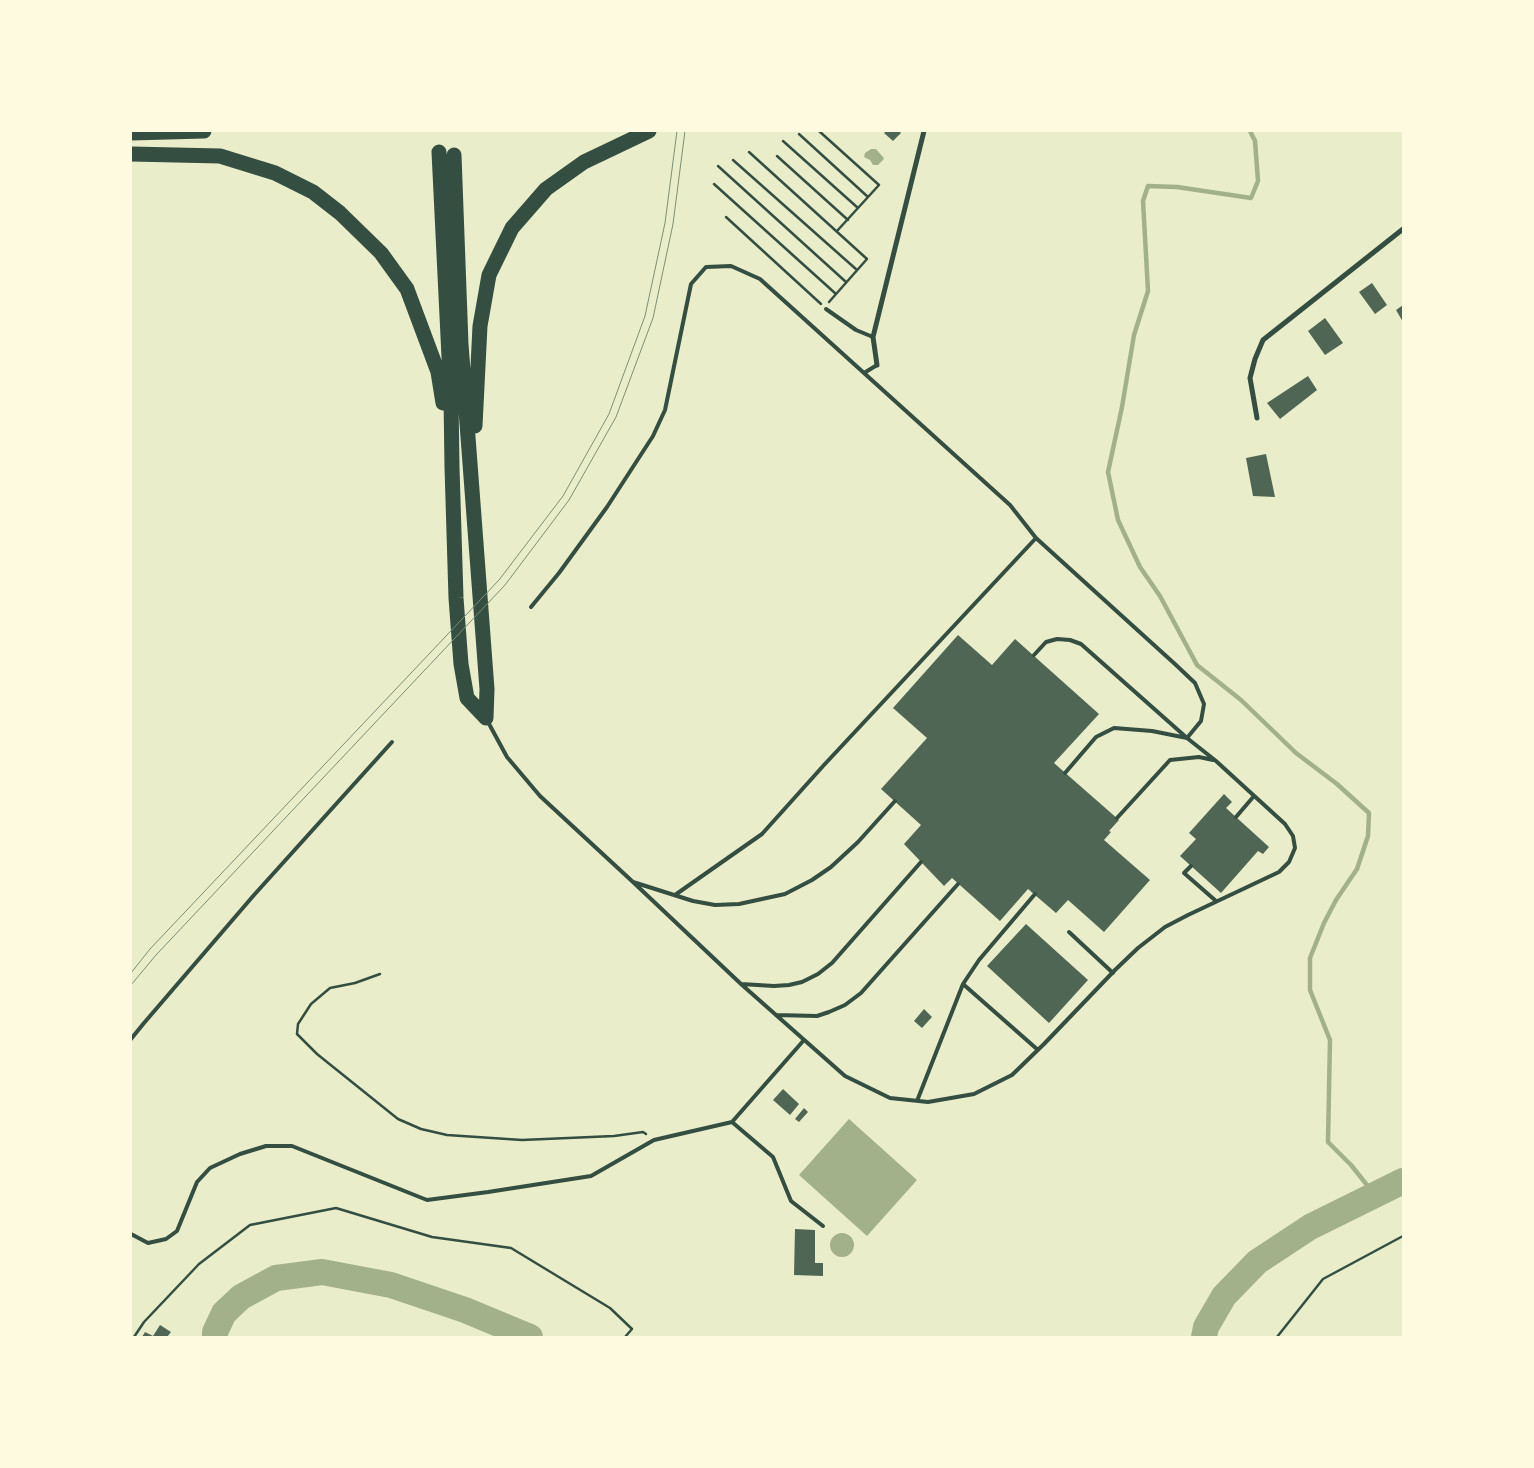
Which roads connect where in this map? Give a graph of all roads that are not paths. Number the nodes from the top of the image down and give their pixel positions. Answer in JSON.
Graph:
{"nodes":[{"id":1,"x":204,"y":131,"type":"edge"},
{"id":2,"x":649,"y":131,"type":"edge"},
{"id":3,"x":924,"y":131,"type":"edge"},
{"id":4,"x":131,"y":133,"type":"edge"},
{"id":5,"x":439,"y":152,"type":"dead end"},
{"id":6,"x":131,"y":154,"type":"edge"},
{"id":7,"x":454,"y":154,"type":"dead end"},
{"id":8,"x":1403,"y":229,"type":"edge"},
{"id":9,"x":825,"y":308,"type":"road end"},
{"id":10,"x":873,"y":337,"type":"junction"},
{"id":11,"x":877,"y":365,"type":"joint"},
{"id":12,"x":864,"y":373,"type":"junction"},
{"id":13,"x":1257,"y":418,"type":"dead end"},
{"id":14,"x":452,"y":448,"type":"junction"},
{"id":15,"x":469,"y":455,"type":"junction"},
{"id":16,"x":1036,"y":538,"type":"junction"},
{"id":17,"x":531,"y":607,"type":"dead end"},
{"id":18,"x":1034,"y":656,"type":"dead end"},
{"id":19,"x":486,"y":718,"type":"junction"},
{"id":20,"x":1187,"y":738,"type":"junction"},
{"id":21,"x":392,"y":742,"type":"dead end"},
{"id":22,"x":1216,"y":761,"type":"junction"},
{"id":23,"x":1066,"y":773,"type":"dead end"},
{"id":24,"x":1254,"y":796,"type":"junction"},
{"id":25,"x":895,"y":801,"type":"dead end"},
{"id":26,"x":1236,"y":817,"type":"dead end"},
{"id":27,"x":1116,"y":818,"type":"dead end"},
{"id":28,"x":921,"y":862,"type":"dead end"},
{"id":29,"x":1191,"y":866,"type":"dead end"},
{"id":30,"x":633,"y":882,"type":"junction"},
{"id":31,"x":958,"y":884,"type":"dead end"},
{"id":32,"x":675,"y":894,"type":"junction"},
{"id":33,"x":1035,"y":894,"type":"dead end"},
{"id":34,"x":1216,"y":902,"type":"junction"},
{"id":35,"x":1069,"y":932,"type":"dead end"},
{"id":36,"x":1113,"y":973,"type":"junction"},
{"id":37,"x":741,"y":984,"type":"junction"},
{"id":38,"x":963,"y":984,"type":"junction"},
{"id":39,"x":776,"y":1015,"type":"junction"},
{"id":40,"x":131,"y":1039,"type":"edge"},
{"id":41,"x":804,"y":1040,"type":"junction"},
{"id":42,"x":1038,"y":1050,"type":"junction"},
{"id":43,"x":917,"y":1101,"type":"junction"},
{"id":44,"x":732,"y":1122,"type":"junction"},
{"id":45,"x":823,"y":1226,"type":"dead end"},
{"id":46,"x":131,"y":1234,"type":"edge"}],
"edges":[{"from":1,"to":4,"type":"highway"},
{"from":2,"to":15,"type":"highway"},
{"from":3,"to":10,"type":"street"},
{"from":5,"to":14,"type":"highway"},
{"from":6,"to":14,"type":"highway"},
{"from":7,"to":15,"type":"highway"},
{"from":8,"to":13,"type":"street"},
{"from":9,"to":10,"type":"lane"},
{"from":10,"to":11,"type":"street"},
{"from":11,"to":12,"type":"lane"},
{"from":12,"to":16,"type":"lane"},
{"from":12,"to":17,"type":"lane"},
{"from":14,"to":19,"type":"highway"},
{"from":15,"to":19,"type":"highway"},
{"from":16,"to":20,"type":"lane"},
{"from":16,"to":32,"type":"lane"},
{"from":18,"to":20,"type":"lane"},
{"from":19,"to":30,"type":"lane"},
{"from":20,"to":22,"type":"lane"},
{"from":20,"to":23,"type":"lane"},
{"from":21,"to":40,"type":"lane"},
{"from":22,"to":24,"type":"lane"},
{"from":22,"to":27,"type":"lane"},
{"from":24,"to":26,"type":"lane"},
{"from":24,"to":34,"type":"lane"},
{"from":25,"to":32,"type":"lane"},
{"from":28,"to":37,"type":"lane"},
{"from":29,"to":34,"type":"lane"},
{"from":30,"to":32,"type":"lane"},
{"from":30,"to":37,"type":"lane"},
{"from":31,"to":39,"type":"lane"},
{"from":33,"to":38,"type":"lane"},
{"from":34,"to":36,"type":"lane"},
{"from":35,"to":36,"type":"lane"},
{"from":36,"to":42,"type":"lane"},
{"from":37,"to":39,"type":"lane"},
{"from":38,"to":42,"type":"lane"},
{"from":38,"to":43,"type":"lane"},
{"from":39,"to":41,"type":"lane"},
{"from":41,"to":43,"type":"lane"},
{"from":41,"to":44,"type":"lane"},
{"from":42,"to":43,"type":"lane"},
{"from":44,"to":45,"type":"lane"},
{"from":44,"to":46,"type":"lane"}]}
